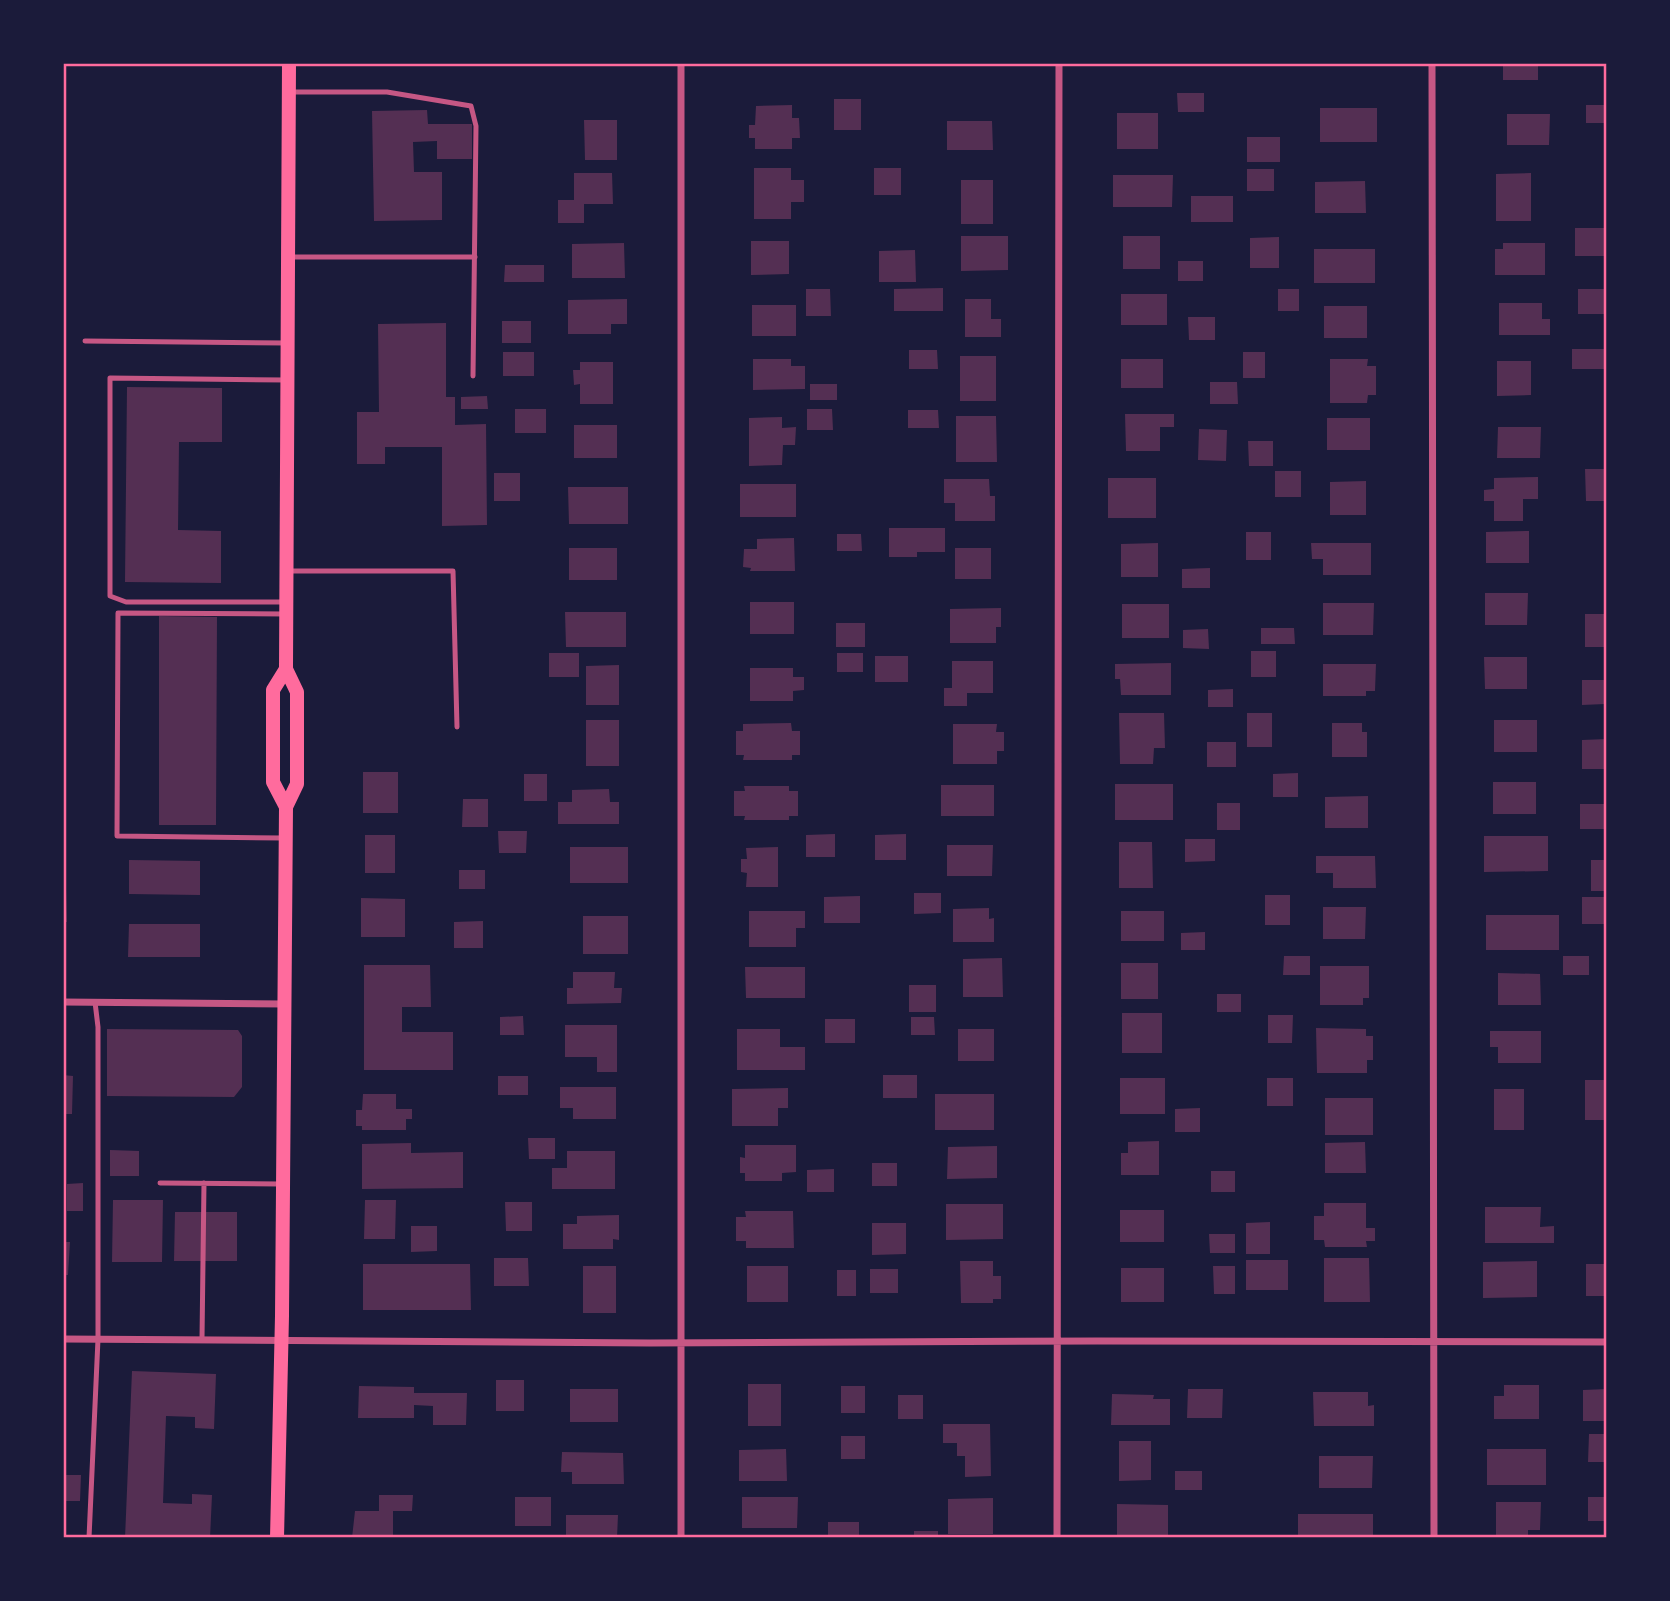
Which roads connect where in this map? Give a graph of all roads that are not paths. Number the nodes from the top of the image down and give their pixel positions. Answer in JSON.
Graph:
{"nodes":[{"id":1,"x":289,"y":63,"type":"edge"},
{"id":2,"x":681,"y":63,"type":"edge"},
{"id":3,"x":1059,"y":63,"type":"edge"},
{"id":4,"x":1432,"y":63,"type":"edge"},
{"id":5,"x":289,"y":93,"type":"junction"},
{"id":6,"x":287,"y":257,"type":"junction"},
{"id":7,"x":475,"y":257,"type":"junction"},
{"id":8,"x":85,"y":341,"type":"dead end"},
{"id":9,"x":287,"y":343,"type":"junction"},
{"id":10,"x":473,"y":376,"type":"dead end"},
{"id":11,"x":287,"y":380,"type":"junction"},
{"id":12,"x":286,"y":571,"type":"junction"},
{"id":13,"x":286,"y":608,"type":"junction"},
{"id":14,"x":286,"y":669,"type":"junction"},
{"id":15,"x":457,"y":727,"type":"dead end"},
{"id":16,"x":286,"y":807,"type":"junction"},
{"id":17,"x":285,"y":838,"type":"junction"},
{"id":18,"x":63,"y":1002,"type":"edge"},
{"id":19,"x":95,"y":1003,"type":"junction"},
{"id":20,"x":285,"y":1004,"type":"junction"},
{"id":21,"x":160,"y":1183,"type":"dead end"},
{"id":22,"x":204,"y":1184,"type":"junction"},
{"id":23,"x":283,"y":1184,"type":"junction"},
{"id":24,"x":63,"y":1339,"type":"edge"},
{"id":25,"x":98,"y":1339,"type":"junction"},
{"id":26,"x":202,"y":1339,"type":"junction"},
{"id":27,"x":281,"y":1340,"type":"junction"},
{"id":28,"x":1057,"y":1342,"type":"junction"},
{"id":29,"x":1434,"y":1342,"type":"junction"},
{"id":30,"x":1607,"y":1342,"type":"edge"},
{"id":31,"x":681,"y":1343,"type":"junction"},
{"id":32,"x":89,"y":1538,"type":"edge"},
{"id":33,"x":276,"y":1538,"type":"edge"},
{"id":34,"x":681,"y":1538,"type":"edge"},
{"id":35,"x":1057,"y":1538,"type":"edge"},
{"id":36,"x":1434,"y":1538,"type":"edge"}],
"edges":[{"from":1,"to":5,"type":"main road"},
{"from":2,"to":31,"type":"street"},
{"from":3,"to":28,"type":"street"},
{"from":4,"to":29,"type":"street"},
{"from":5,"to":6,"type":"main road"},
{"from":5,"to":7,"type":"lane"},
{"from":6,"to":7,"type":"lane"},
{"from":6,"to":9,"type":"main road"},
{"from":7,"to":10,"type":"lane"},
{"from":8,"to":9,"type":"lane"},
{"from":9,"to":11,"type":"main road"},
{"from":11,"to":12,"type":"main road"},
{"from":11,"to":13,"type":"lane"},
{"from":12,"to":13,"type":"main road"},
{"from":12,"to":15,"type":"lane"},
{"from":13,"to":14,"type":"main road"},
{"from":13,"to":17,"type":"lane"},
{"from":14,"to":16,"type":"main road"},
{"from":14,"to":16,"type":"main road"},
{"from":16,"to":17,"type":"main road"},
{"from":17,"to":20,"type":"main road"},
{"from":18,"to":19,"type":"street"},
{"from":19,"to":20,"type":"street"},
{"from":19,"to":25,"type":"lane"},
{"from":20,"to":23,"type":"main road"},
{"from":21,"to":22,"type":"lane"},
{"from":22,"to":23,"type":"lane"},
{"from":22,"to":26,"type":"lane"},
{"from":23,"to":27,"type":"main road"},
{"from":24,"to":25,"type":"street"},
{"from":25,"to":26,"type":"street"},
{"from":25,"to":32,"type":"lane"},
{"from":26,"to":27,"type":"street"},
{"from":27,"to":31,"type":"street"},
{"from":27,"to":33,"type":"main road"},
{"from":28,"to":29,"type":"street"},
{"from":28,"to":31,"type":"street"},
{"from":28,"to":35,"type":"street"},
{"from":29,"to":30,"type":"street"},
{"from":29,"to":36,"type":"street"},
{"from":31,"to":34,"type":"street"}]}
